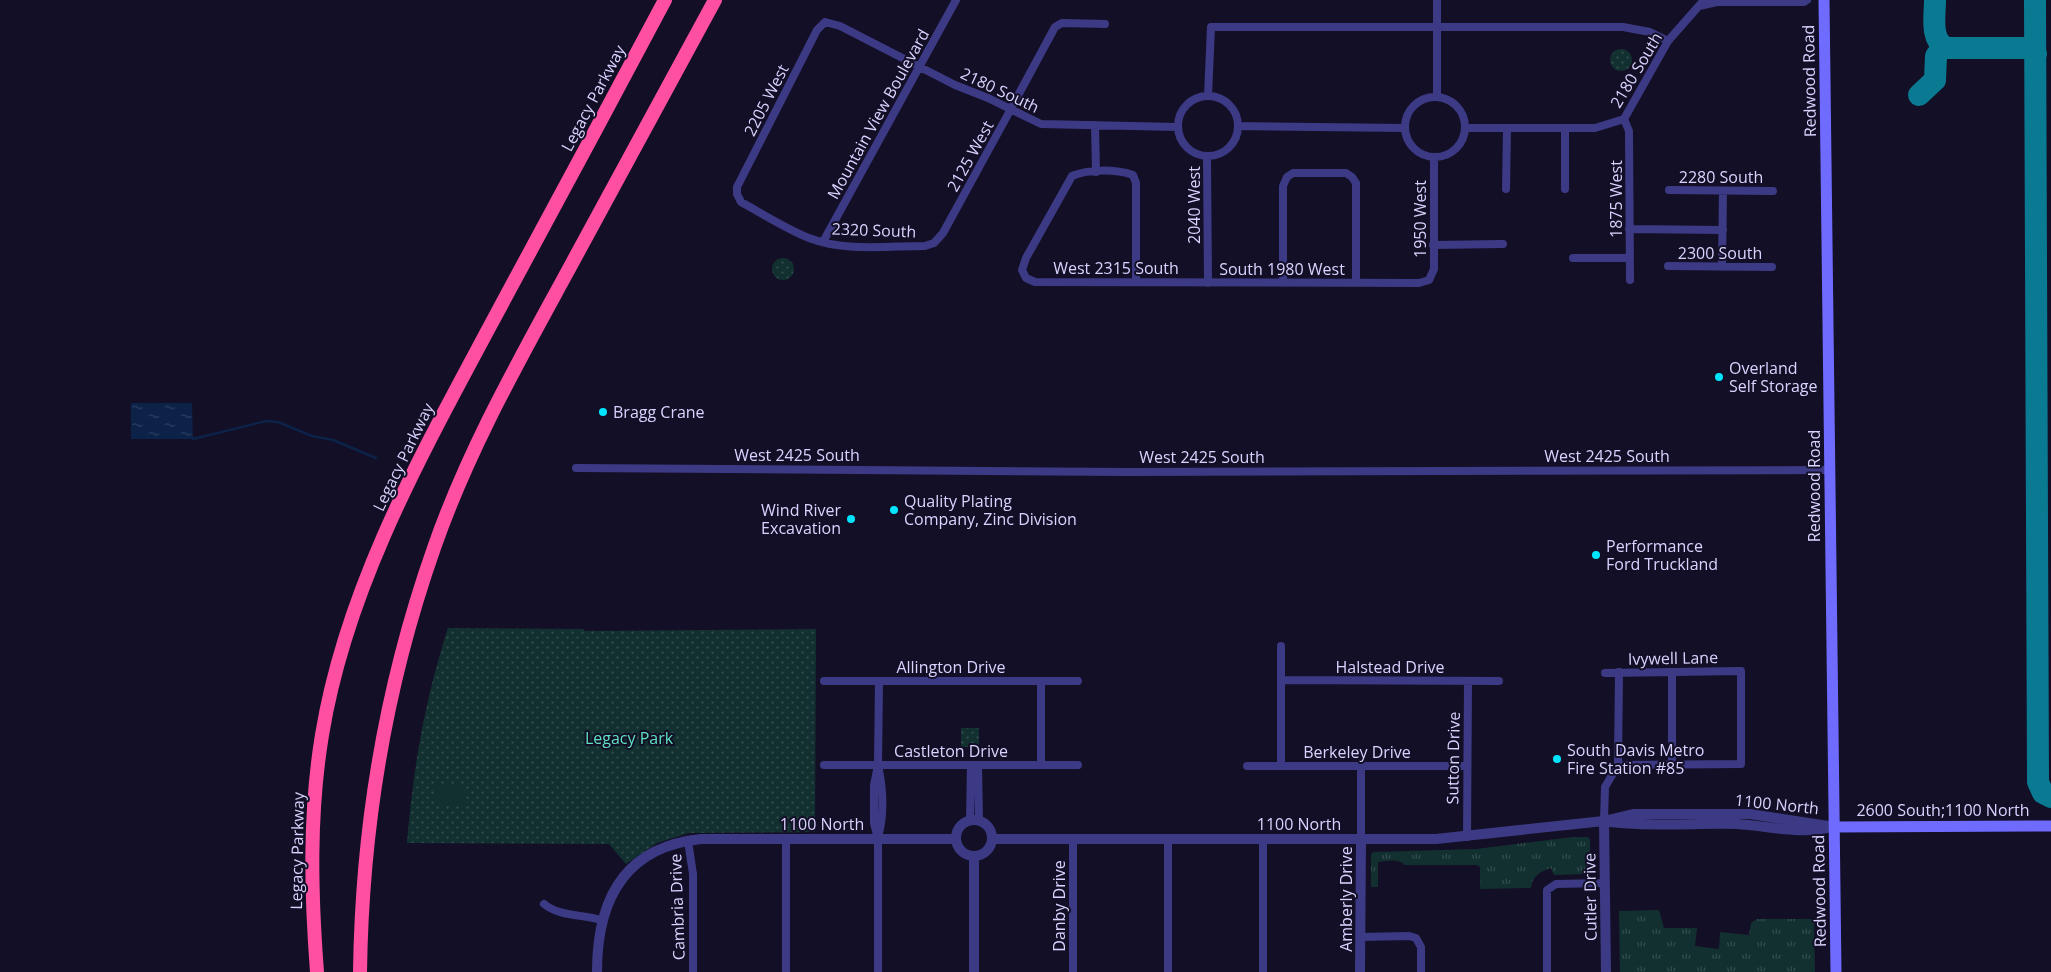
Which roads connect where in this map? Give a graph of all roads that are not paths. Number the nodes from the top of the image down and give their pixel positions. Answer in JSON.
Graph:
{"nodes":[{"id":1,"x":666,"y":0,"type":"edge"},
{"id":2,"x":715,"y":0,"type":"edge"},
{"id":3,"x":956,"y":0,"type":"edge"},
{"id":4,"x":1437,"y":0,"type":"edge"},
{"id":5,"x":1807,"y":0,"type":"edge"},
{"id":6,"x":1824,"y":0,"type":"edge"},
{"id":7,"x":1701,"y":3,"type":"edge"},
{"id":8,"x":825,"y":22,"type":"joint"},
{"id":9,"x":1105,"y":24,"type":"dead end"},
{"id":10,"x":1437,"y":26,"type":"junction"},
{"id":11,"x":1668,"y":41,"type":"junction"},
{"id":12,"x":920,"y":68,"type":"junction"},
{"id":13,"x":1208,"y":96,"type":"junction"},
{"id":14,"x":1437,"y":97,"type":"junction"},
{"id":15,"x":1010,"y":110,"type":"junction"},
{"id":16,"x":1624,"y":119,"type":"junction"},
{"id":17,"x":1096,"y":126,"type":"junction"},
{"id":18,"x":1238,"y":126,"type":"junction"},
{"id":19,"x":1177,"y":127,"type":"junction"},
{"id":20,"x":1405,"y":128,"type":"junction"},
{"id":21,"x":1465,"y":128,"type":"junction"},
{"id":22,"x":1506,"y":128,"type":"junction"},
{"id":23,"x":1565,"y":128,"type":"junction"},
{"id":24,"x":1207,"y":157,"type":"junction"},
{"id":25,"x":1434,"y":157,"type":"junction"},
{"id":26,"x":1096,"y":172,"type":"junction"},
{"id":27,"x":1565,"y":189,"type":"dead end"},
{"id":28,"x":1506,"y":190,"type":"dead end"},
{"id":29,"x":1669,"y":190,"type":"dead end"},
{"id":30,"x":1723,"y":191,"type":"junction"},
{"id":31,"x":1773,"y":191,"type":"dead end"},
{"id":32,"x":736,"y":194,"type":"joint"},
{"id":33,"x":1630,"y":229,"type":"junction"},
{"id":34,"x":1722,"y":230,"type":"junction"},
{"id":35,"x":823,"y":242,"type":"junction"},
{"id":36,"x":934,"y":244,"type":"joint"},
{"id":37,"x":1503,"y":244,"type":"dead end"},
{"id":38,"x":1433,"y":245,"type":"junction"},
{"id":39,"x":1573,"y":258,"type":"dead end"},
{"id":40,"x":1630,"y":258,"type":"junction"},
{"id":41,"x":1668,"y":266,"type":"dead end"},
{"id":42,"x":1722,"y":267,"type":"junction"},
{"id":43,"x":1772,"y":267,"type":"dead end"},
{"id":44,"x":1428,"y":280,"type":"joint"},
{"id":45,"x":1630,"y":280,"type":"dead end"},
{"id":46,"x":1136,"y":282,"type":"junction"},
{"id":47,"x":1208,"y":282,"type":"junction"},
{"id":48,"x":1283,"y":283,"type":"junction"},
{"id":49,"x":1356,"y":283,"type":"junction"},
{"id":50,"x":576,"y":468,"type":"dead end"},
{"id":51,"x":1829,"y":470,"type":"junction"},
{"id":52,"x":1280,"y":646,"type":"dead end"},
{"id":53,"x":1618,"y":672,"type":"junction"},
{"id":54,"x":1672,"y":672,"type":"junction"},
{"id":55,"x":1605,"y":673,"type":"dead end"},
{"id":56,"x":1280,"y":680,"type":"junction"},
{"id":57,"x":1468,"y":680,"type":"junction"},
{"id":58,"x":824,"y":681,"type":"dead end"},
{"id":59,"x":879,"y":681,"type":"junction"},
{"id":60,"x":1041,"y":681,"type":"junction"},
{"id":61,"x":1078,"y":681,"type":"dead end"},
{"id":62,"x":1498,"y":681,"type":"dead end"},
{"id":63,"x":824,"y":765,"type":"dead end"},
{"id":64,"x":878,"y":765,"type":"junction"},
{"id":65,"x":974,"y":765,"type":"junction"},
{"id":66,"x":1040,"y":765,"type":"junction"},
{"id":67,"x":1078,"y":765,"type":"dead end"},
{"id":68,"x":1618,"y":765,"type":"junction"},
{"id":69,"x":1672,"y":765,"type":"junction"},
{"id":70,"x":1247,"y":766,"type":"dead end"},
{"id":71,"x":1280,"y":766,"type":"junction"},
{"id":72,"x":1361,"y":766,"type":"junction"},
{"id":73,"x":1467,"y":766,"type":"junction"},
{"id":74,"x":974,"y":820,"type":"junction"},
{"id":75,"x":1604,"y":821,"type":"junction"},
{"id":76,"x":1835,"y":826,"type":"junction"},
{"id":77,"x":2051,"y":826,"type":"edge"},
{"id":78,"x":1467,"y":837,"type":"junction"},
{"id":79,"x":786,"y":839,"type":"junction"},
{"id":80,"x":878,"y":839,"type":"junction"},
{"id":81,"x":956,"y":839,"type":"junction"},
{"id":82,"x":993,"y":839,"type":"junction"},
{"id":83,"x":1073,"y":839,"type":"junction"},
{"id":84,"x":1168,"y":839,"type":"junction"},
{"id":85,"x":1263,"y":839,"type":"junction"},
{"id":86,"x":1361,"y":839,"type":"junction"},
{"id":87,"x":688,"y":840,"type":"junction"},
{"id":88,"x":974,"y":857,"type":"junction"},
{"id":89,"x":1605,"y":883,"type":"junction"},
{"id":90,"x":544,"y":904,"type":"dead end"},
{"id":91,"x":601,"y":920,"type":"junction"},
{"id":92,"x":1360,"y":937,"type":"junction"},
{"id":93,"x":317,"y":972,"type":"edge"},
{"id":94,"x":360,"y":972,"type":"edge"},
{"id":95,"x":597,"y":972,"type":"edge"},
{"id":96,"x":693,"y":972,"type":"edge"},
{"id":97,"x":786,"y":972,"type":"edge"},
{"id":98,"x":878,"y":972,"type":"edge"},
{"id":99,"x":974,"y":972,"type":"edge"},
{"id":100,"x":1073,"y":972,"type":"edge"},
{"id":101,"x":1168,"y":972,"type":"edge"},
{"id":102,"x":1263,"y":972,"type":"edge"},
{"id":103,"x":1360,"y":972,"type":"edge"},
{"id":104,"x":1422,"y":972,"type":"edge"},
{"id":105,"x":1547,"y":972,"type":"edge"},
{"id":106,"x":1606,"y":972,"type":"edge"},
{"id":107,"x":1836,"y":972,"type":"edge"}],
"edges":[{"from":1,"to":93,"type":"highway","name":"Legacy Parkway"},
{"from":2,"to":94,"type":"highway"},
{"from":3,"to":12,"type":"street","name":"Mountain View Boulevard"},
{"from":4,"to":10,"type":"street"},
{"from":5,"to":7,"type":"street","name":"2180 South"},
{"from":6,"to":51,"type":"main road","name":"Redwood Road"},
{"from":7,"to":11,"type":"street","name":"2180 South"},
{"from":8,"to":12,"type":"street","name":"2180 South"},
{"from":8,"to":32,"type":"street","name":"2205 West"},
{"from":9,"to":15,"type":"street","name":"2125 West"},
{"from":10,"to":11,"type":"street"},
{"from":10,"to":13,"type":"street"},
{"from":10,"to":14,"type":"street"},
{"from":11,"to":16,"type":"street","name":"2180 South"},
{"from":12,"to":15,"type":"street","name":"2180 South"},
{"from":12,"to":35,"type":"street","name":"Mountain View Boulevard"},
{"from":13,"to":18,"type":"street"},
{"from":13,"to":19,"type":"street"},
{"from":14,"to":20,"type":"street"},
{"from":14,"to":21,"type":"street"},
{"from":15,"to":17,"type":"street","name":"2180 South"},
{"from":15,"to":36,"type":"street","name":"2125 West"},
{"from":16,"to":23,"type":"street","name":"2180 South"},
{"from":16,"to":33,"type":"street","name":"1875 West"},
{"from":17,"to":19,"type":"street","name":"2180 South"},
{"from":17,"to":26,"type":"street"},
{"from":18,"to":20,"type":"street"},
{"from":18,"to":24,"type":"street"},
{"from":19,"to":24,"type":"street"},
{"from":20,"to":25,"type":"street"},
{"from":21,"to":22,"type":"street","name":"2180 South"},
{"from":21,"to":25,"type":"street"},
{"from":22,"to":23,"type":"street","name":"2180 South"},
{"from":22,"to":28,"type":"street"},
{"from":23,"to":27,"type":"street"},
{"from":24,"to":47,"type":"street","name":"2040 West"},
{"from":25,"to":38,"type":"street","name":"1950 West"},
{"from":26,"to":46,"type":"street"},
{"from":26,"to":46,"type":"street","name":"West 2315 South"},
{"from":29,"to":30,"type":"street","name":"2280 South"},
{"from":30,"to":31,"type":"street","name":"2280 South"},
{"from":30,"to":34,"type":"street"},
{"from":32,"to":35,"type":"street","name":"2320 South"},
{"from":33,"to":34,"type":"street"},
{"from":33,"to":40,"type":"street","name":"1875 West"},
{"from":34,"to":42,"type":"street"},
{"from":35,"to":36,"type":"street","name":"2320 South"},
{"from":37,"to":38,"type":"street"},
{"from":38,"to":44,"type":"street","name":"1950 West"},
{"from":39,"to":40,"type":"street"},
{"from":40,"to":45,"type":"street","name":"1875 West"},
{"from":41,"to":42,"type":"street","name":"2300 South"},
{"from":42,"to":43,"type":"street","name":"2300 South"},
{"from":44,"to":49,"type":"street","name":"South 1980 West"},
{"from":46,"to":47,"type":"street","name":"West 2315 South"},
{"from":47,"to":48,"type":"street","name":"South 1980 West"},
{"from":48,"to":49,"type":"street","name":"South 1980 West"},
{"from":48,"to":49,"type":"street","name":"South 1980 West"},
{"from":50,"to":51,"type":"street","name":"West 2425 South"},
{"from":51,"to":76,"type":"main road","name":"Redwood Road"},
{"from":52,"to":56,"type":"street"},
{"from":53,"to":54,"type":"street","name":"Ivywell Lane"},
{"from":53,"to":55,"type":"street","name":"Ivywell Lane"},
{"from":53,"to":68,"type":"street"},
{"from":54,"to":69,"type":"street"},
{"from":54,"to":69,"type":"street","name":"Ivywell Lane"},
{"from":56,"to":57,"type":"street","name":"Halstead Drive"},
{"from":56,"to":71,"type":"street"},
{"from":57,"to":62,"type":"street","name":"Halstead Drive"},
{"from":57,"to":73,"type":"street","name":"Sutton Drive"},
{"from":58,"to":59,"type":"street","name":"Allington Drive"},
{"from":59,"to":60,"type":"street","name":"Allington Drive"},
{"from":59,"to":64,"type":"street"},
{"from":60,"to":61,"type":"street","name":"Allington Drive"},
{"from":60,"to":66,"type":"street"},
{"from":63,"to":64,"type":"street","name":"Castleton Drive"},
{"from":64,"to":65,"type":"street","name":"Castleton Drive"},
{"from":64,"to":80,"type":"street"},
{"from":65,"to":66,"type":"street","name":"Castleton Drive"},
{"from":65,"to":74,"type":"street"},
{"from":66,"to":67,"type":"street","name":"Castleton Drive"},
{"from":68,"to":69,"type":"street"},
{"from":68,"to":75,"type":"street"},
{"from":70,"to":71,"type":"street","name":"Berkeley Drive"},
{"from":71,"to":72,"type":"street","name":"Berkeley Drive"},
{"from":72,"to":73,"type":"street","name":"Berkeley Drive"},
{"from":72,"to":86,"type":"street","name":"Amberly Drive"},
{"from":73,"to":78,"type":"street","name":"Sutton Drive"},
{"from":74,"to":81,"type":"street"},
{"from":74,"to":82,"type":"street"},
{"from":75,"to":76,"type":"street","name":"1100 North"},
{"from":75,"to":78,"type":"street","name":"1100 North"},
{"from":75,"to":89,"type":"street","name":"Cutler Drive"},
{"from":76,"to":77,"type":"main road","name":"2600 South;1100 North"},
{"from":76,"to":107,"type":"main road","name":"Redwood Road"},
{"from":78,"to":86,"type":"street","name":"1100 North"},
{"from":79,"to":80,"type":"street","name":"1100 North"},
{"from":79,"to":87,"type":"street","name":"1100 North"},
{"from":79,"to":97,"type":"street"},
{"from":80,"to":81,"type":"street","name":"1100 North"},
{"from":80,"to":98,"type":"street"},
{"from":81,"to":88,"type":"street"},
{"from":82,"to":83,"type":"street","name":"1100 North"},
{"from":82,"to":88,"type":"street"},
{"from":83,"to":84,"type":"street","name":"1100 North"},
{"from":83,"to":100,"type":"street","name":"Danby Drive"},
{"from":84,"to":85,"type":"street","name":"1100 North"},
{"from":84,"to":101,"type":"street"},
{"from":85,"to":86,"type":"street","name":"1100 North"},
{"from":85,"to":102,"type":"street"},
{"from":86,"to":92,"type":"street","name":"Amberly Drive"},
{"from":87,"to":91,"type":"street","name":"1100 North"},
{"from":87,"to":96,"type":"street","name":"Cambria Drive"},
{"from":88,"to":99,"type":"street"},
{"from":89,"to":105,"type":"street"},
{"from":89,"to":106,"type":"street","name":"Cutler Drive"},
{"from":90,"to":91,"type":"street"},
{"from":91,"to":95,"type":"street","name":"1100 North"},
{"from":92,"to":103,"type":"street","name":"Amberly Drive"},
{"from":92,"to":104,"type":"street"}]}
